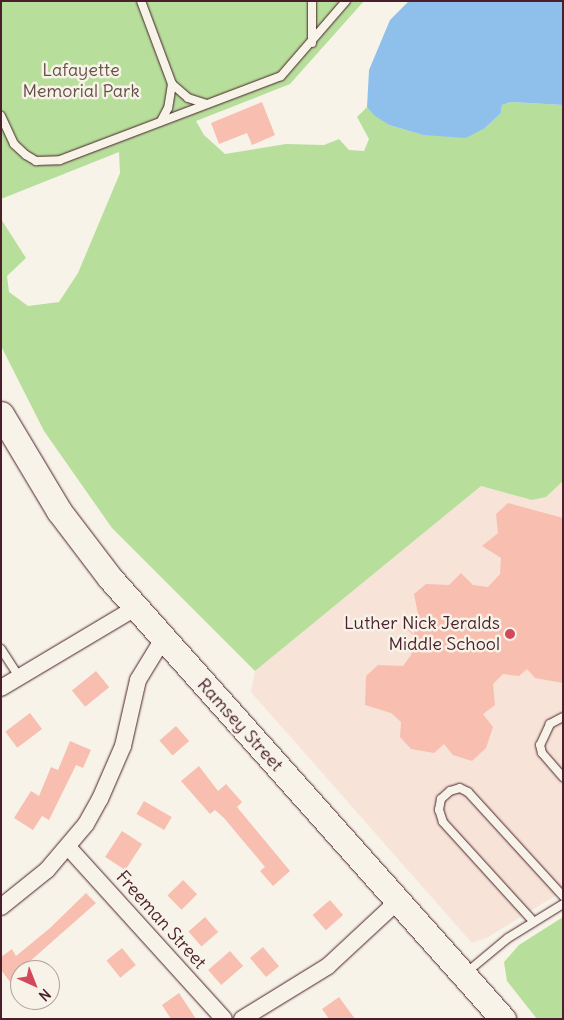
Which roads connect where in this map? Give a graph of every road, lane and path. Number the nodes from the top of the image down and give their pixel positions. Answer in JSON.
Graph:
{"nodes":[{"id":1,"x":140,"y":1,"type":"edge"},
{"id":2,"x":312,"y":1,"type":"edge"},
{"id":3,"x":346,"y":1,"type":"edge"},
{"id":4,"x":312,"y":43,"type":"junction"},
{"id":5,"x":172,"y":84,"type":"junction"},
{"id":6,"x":206,"y":104,"type":"junction"},
{"id":7,"x":1,"y":116,"type":"edge"},
{"id":8,"x":161,"y":121,"type":"junction"},
{"id":9,"x":1,"y":414,"type":"edge"},
{"id":10,"x":135,"y":608,"type":"junction"},
{"id":11,"x":163,"y":638,"type":"junction"},
{"id":12,"x":1,"y":649,"type":"edge"},
{"id":13,"x":19,"y":677,"type":"junction"},
{"id":14,"x":1,"y":688,"type":"edge"},
{"id":15,"x":563,"y":717,"type":"edge"},
{"id":16,"x":563,"y":777,"type":"edge"},
{"id":17,"x":68,"y":848,"type":"junction"},
{"id":18,"x":563,"y":896,"type":"edge"},
{"id":19,"x":398,"y":901,"type":"junction"},
{"id":20,"x":563,"y":904,"type":"edge"},
{"id":21,"x":1,"y":907,"type":"edge"},
{"id":22,"x":533,"y":921,"type":"junction"},
{"id":23,"x":464,"y":975,"type":"junction"},
{"id":24,"x":224,"y":1019,"type":"edge"},
{"id":25,"x":242,"y":1019,"type":"edge"},
{"id":26,"x":503,"y":1019,"type":"edge"}],
"edges":[{"from":1,"to":5,"type":"lane"},
{"from":2,"to":4,"type":"lane"},
{"from":3,"to":4,"type":"lane"},
{"from":4,"to":6,"type":"lane"},
{"from":5,"to":6,"type":"lane"},
{"from":5,"to":8,"type":"lane"},
{"from":6,"to":8,"type":"lane"},
{"from":7,"to":8,"type":"lane"},
{"from":9,"to":10,"type":"main road","name":"Ramsey Street"},
{"from":10,"to":11,"type":"main road","name":"Ramsey Street"},
{"from":10,"to":13,"type":"street"},
{"from":11,"to":17,"type":"street"},
{"from":11,"to":19,"type":"main road","name":"Ramsey Street"},
{"from":12,"to":13,"type":"lane"},
{"from":13,"to":14,"type":"street"},
{"from":15,"to":16,"type":"lane"},
{"from":17,"to":21,"type":"street"},
{"from":17,"to":24,"type":"street","name":"Freeman Street"},
{"from":18,"to":22,"type":"lane"},
{"from":19,"to":23,"type":"main road","name":"Ramsey Street"},
{"from":19,"to":25,"type":"street"},
{"from":20,"to":22,"type":"lane"},
{"from":22,"to":23,"type":"lane"},
{"from":23,"to":26,"type":"main road","name":"Ramsey Street"}]}
